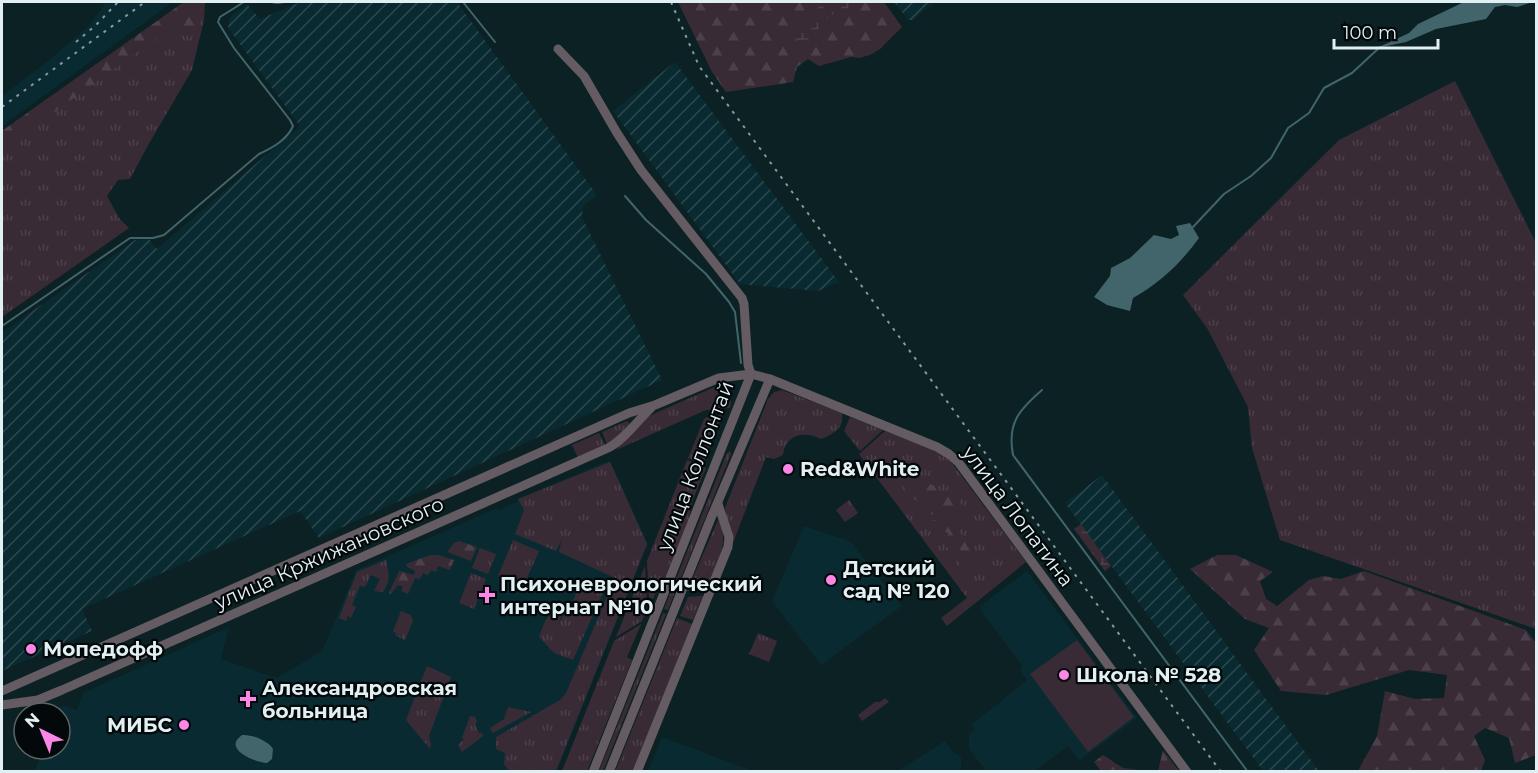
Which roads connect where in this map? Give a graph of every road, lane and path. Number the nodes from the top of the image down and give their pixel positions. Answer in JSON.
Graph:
{"nodes":[{"id":1,"x":558,"y":49,"type":"dead end"},
{"id":2,"x":751,"y":374,"type":"junction"},
{"id":3,"x":770,"y":379,"type":"junction"},
{"id":4,"x":655,"y":405,"type":"junction"},
{"id":5,"x":629,"y":414,"type":"junction"},
{"id":6,"x":634,"y":423,"type":"junction"},
{"id":7,"x":718,"y":504,"type":"junction"},
{"id":8,"x":3,"y":691,"type":"edge"},
{"id":9,"x":4,"y":705,"type":"edge"},
{"id":10,"x":593,"y":771,"type":"edge"},
{"id":11,"x":609,"y":771,"type":"edge"},
{"id":12,"x":638,"y":771,"type":"edge"},
{"id":13,"x":1187,"y":771,"type":"edge"}],
"edges":[{"from":1,"to":2,"type":"street"},
{"from":2,"to":3,"type":"street","name":"улица Лопатина"},
{"from":2,"to":4,"type":"street","name":"улица Кржижановского"},
{"from":2,"to":10,"type":"street","name":"улица Коллонтай"},
{"from":3,"to":7,"type":"street","name":"улица Коллонтай"},
{"from":3,"to":13,"type":"street","name":"улица Лопатина"},
{"from":4,"to":5,"type":"street","name":"улица Кржижановского"},
{"from":4,"to":6,"type":"street","name":"улица Кржижановского"},
{"from":5,"to":6,"type":"street"},
{"from":5,"to":8,"type":"street","name":"улица Кржижановского"},
{"from":6,"to":9,"type":"street","name":"улица Кржижановского"},
{"from":7,"to":11,"type":"street","name":"улица Коллонтай"},
{"from":7,"to":12,"type":"street"},
{"from":8,"to":9,"type":"street"}]}
